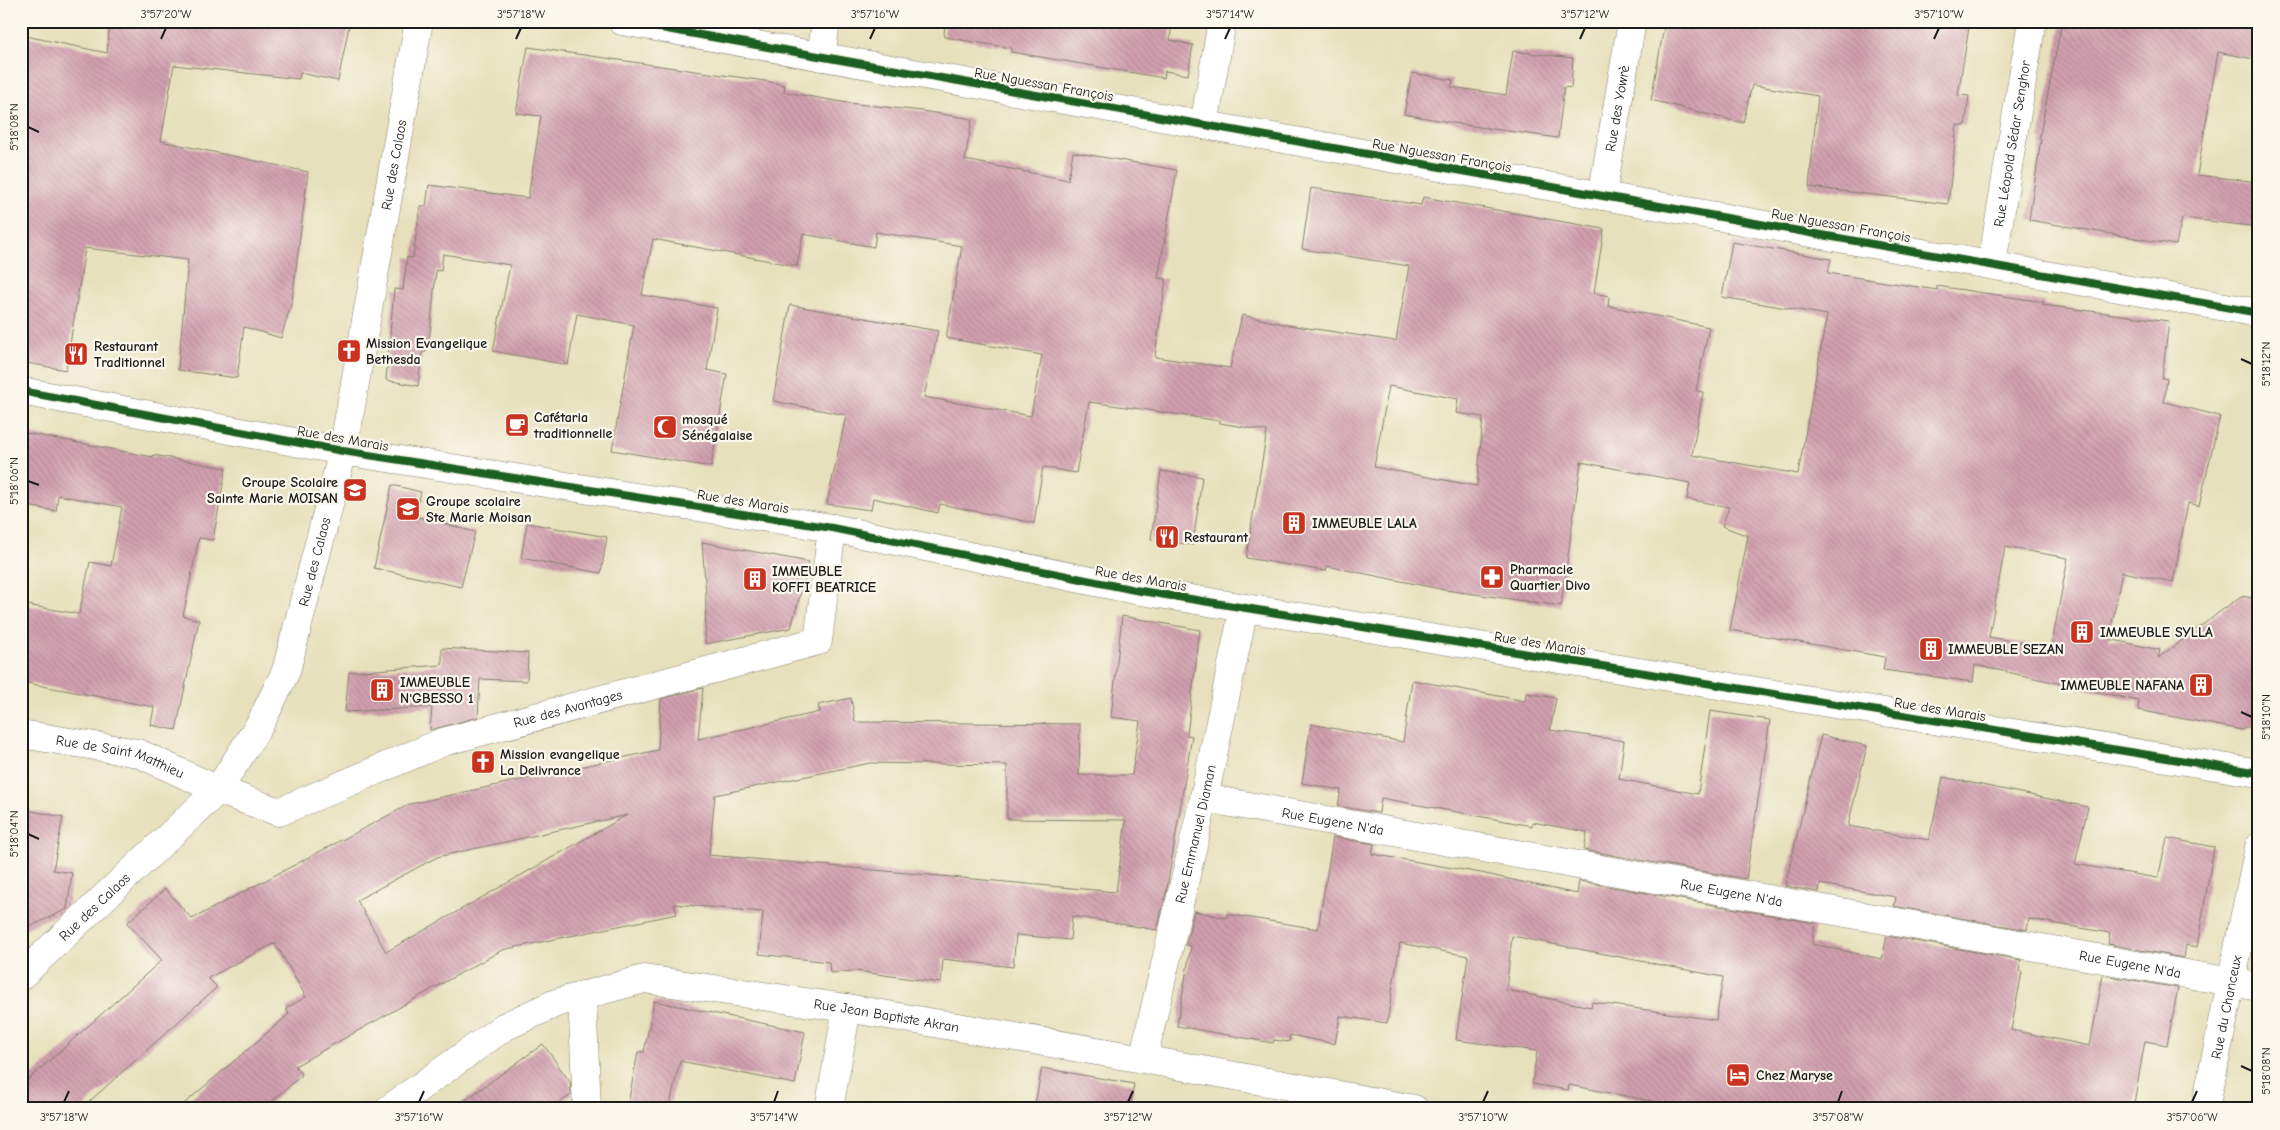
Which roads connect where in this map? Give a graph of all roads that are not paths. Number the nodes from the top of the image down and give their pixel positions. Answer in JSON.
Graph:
{"nodes":[{"id":1,"x":420,"y":21,"type":"edge"},
{"id":2,"x":622,"y":21,"type":"edge"},
{"id":3,"x":826,"y":21,"type":"edge"},
{"id":4,"x":1222,"y":21,"type":"edge"},
{"id":5,"x":1632,"y":21,"type":"edge"},
{"id":6,"x":2032,"y":21,"type":"edge"},
{"id":7,"x":821,"y":57,"type":"junction"},
{"id":8,"x":1204,"y":125,"type":"junction"},
{"id":9,"x":1602,"y":196,"type":"junction"},
{"id":10,"x":1992,"y":264,"type":"junction"},
{"id":11,"x":2259,"y":313,"type":"edge"},
{"id":12,"x":21,"y":391,"type":"edge"},
{"id":13,"x":343,"y":451,"type":"junction"},
{"id":14,"x":832,"y":528,"type":"junction"},
{"id":15,"x":1244,"y":608,"type":"junction"},
{"id":16,"x":21,"y":734,"type":"edge"},
{"id":17,"x":2259,"y":774,"type":"edge"},
{"id":18,"x":218,"y":790,"type":"junction"},
{"id":19,"x":1204,"y":798,"type":"junction"},
{"id":20,"x":2259,"y":847,"type":"edge"},
{"id":21,"x":21,"y":976,"type":"edge"},
{"id":22,"x":2230,"y":983,"type":"junction"},
{"id":23,"x":2259,"y":987,"type":"edge"},
{"id":24,"x":582,"y":995,"type":"junction"},
{"id":25,"x":847,"y":1008,"type":"junction"},
{"id":26,"x":1143,"y":1059,"type":"junction"},
{"id":27,"x":389,"y":1109,"type":"edge"},
{"id":28,"x":587,"y":1109,"type":"edge"},
{"id":29,"x":829,"y":1109,"type":"edge"},
{"id":30,"x":1414,"y":1109,"type":"edge"},
{"id":31,"x":2204,"y":1109,"type":"edge"}],
"edges":[{"from":1,"to":13,"type":"street","name":"Rue des Calaos"},
{"from":2,"to":7,"type":"street","name":"Rue Nguessan François"},
{"from":3,"to":7,"type":"street"},
{"from":4,"to":8,"type":"street"},
{"from":5,"to":9,"type":"street","name":"Rue des Yowrè"},
{"from":6,"to":10,"type":"street","name":"Rue Léopold Sédar Senghor"},
{"from":7,"to":8,"type":"street","name":"Rue Nguessan François"},
{"from":8,"to":9,"type":"street","name":"Rue Nguessan François"},
{"from":9,"to":10,"type":"street","name":"Rue Nguessan François"},
{"from":10,"to":11,"type":"street","name":"Rue Nguessan François"},
{"from":12,"to":13,"type":"street","name":"Rue des Marais"},
{"from":13,"to":14,"type":"street","name":"Rue des Marais"},
{"from":13,"to":18,"type":"street","name":"Rue des Calaos"},
{"from":14,"to":15,"type":"street","name":"Rue des Marais"},
{"from":14,"to":18,"type":"street","name":"Rue des Avantages"},
{"from":15,"to":17,"type":"street","name":"Rue des Marais"},
{"from":15,"to":19,"type":"street","name":"Rue Emmanuel Diaman"},
{"from":16,"to":18,"type":"street","name":"Rue de Saint Matthieu"},
{"from":18,"to":21,"type":"street","name":"Rue des Calaos"},
{"from":19,"to":22,"type":"street","name":"Rue Eugene N'da"},
{"from":19,"to":26,"type":"street","name":"Rue Emmanuel Diaman"},
{"from":20,"to":22,"type":"street","name":"Rue du Chanceux"},
{"from":22,"to":23,"type":"street","name":"Rue Eugene N'da"},
{"from":22,"to":31,"type":"street","name":"Rue du Chanceux"},
{"from":24,"to":25,"type":"street","name":"Rue Jean Baptiste Akran"},
{"from":24,"to":27,"type":"street","name":"Rue Jean Baptiste Akran"},
{"from":24,"to":28,"type":"street"},
{"from":25,"to":26,"type":"street","name":"Rue Jean Baptiste Akran"},
{"from":25,"to":29,"type":"street"},
{"from":26,"to":30,"type":"street","name":"Rue Jean Baptiste Akran"}]}
